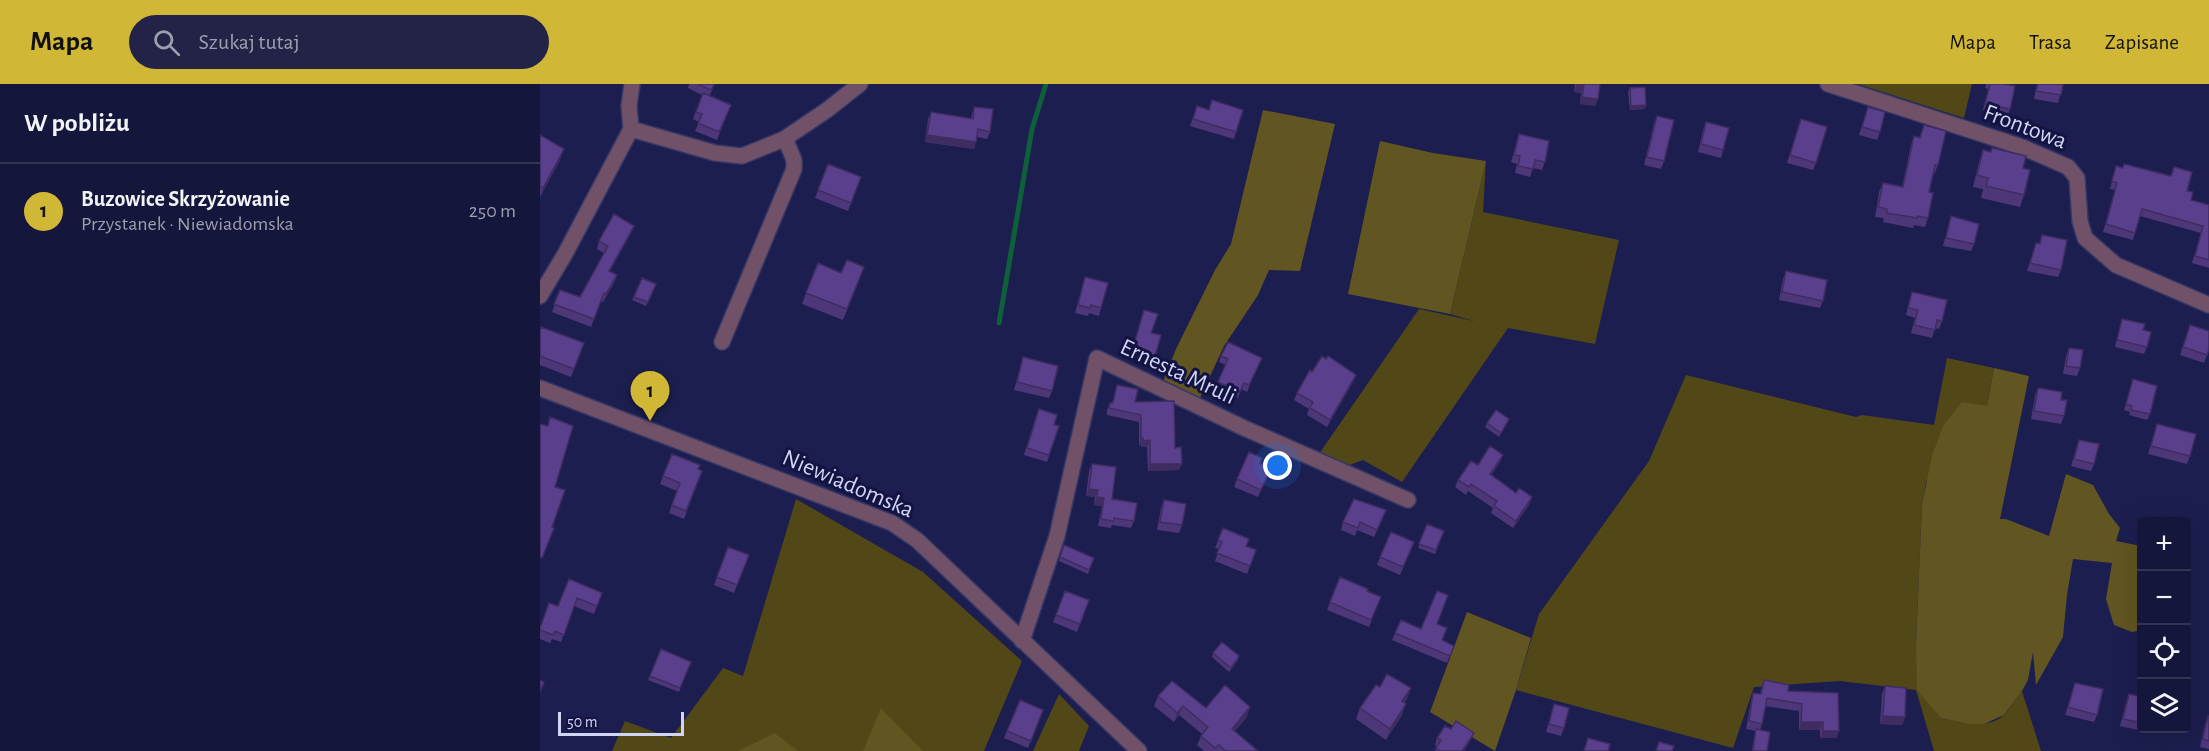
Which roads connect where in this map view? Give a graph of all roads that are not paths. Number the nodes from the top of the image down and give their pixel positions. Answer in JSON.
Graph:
{"nodes":[{"id":1,"x":632,"y":84,"type":"edge"},
{"id":2,"x":860,"y":84,"type":"edge"},
{"id":3,"x":1828,"y":84,"type":"edge"},
{"id":4,"x":631,"y":129,"type":"junction"},
{"id":5,"x":786,"y":138,"type":"junction"},
{"id":6,"x":540,"y":296,"type":"edge"},
{"id":7,"x":2209,"y":305,"type":"edge"},
{"id":8,"x":722,"y":342,"type":"dead end"},
{"id":9,"x":540,"y":388,"type":"edge"},
{"id":10,"x":1408,"y":500,"type":"dead end"},
{"id":11,"x":1022,"y":640,"type":"junction"},
{"id":12,"x":1139,"y":751,"type":"edge"}],
"edges":[{"from":1,"to":4,"type":"street"},
{"from":2,"to":5,"type":"street"},
{"from":3,"to":7,"type":"street","name":"Frontowa"},
{"from":4,"to":5,"type":"street"},
{"from":4,"to":6,"type":"street"},
{"from":5,"to":8,"type":"street"},
{"from":9,"to":11,"type":"street","name":"Niewiadomska"},
{"from":10,"to":11,"type":"street","name":"Ernesta Mruli"},
{"from":11,"to":12,"type":"street","name":"Niewiadomska"}]}
